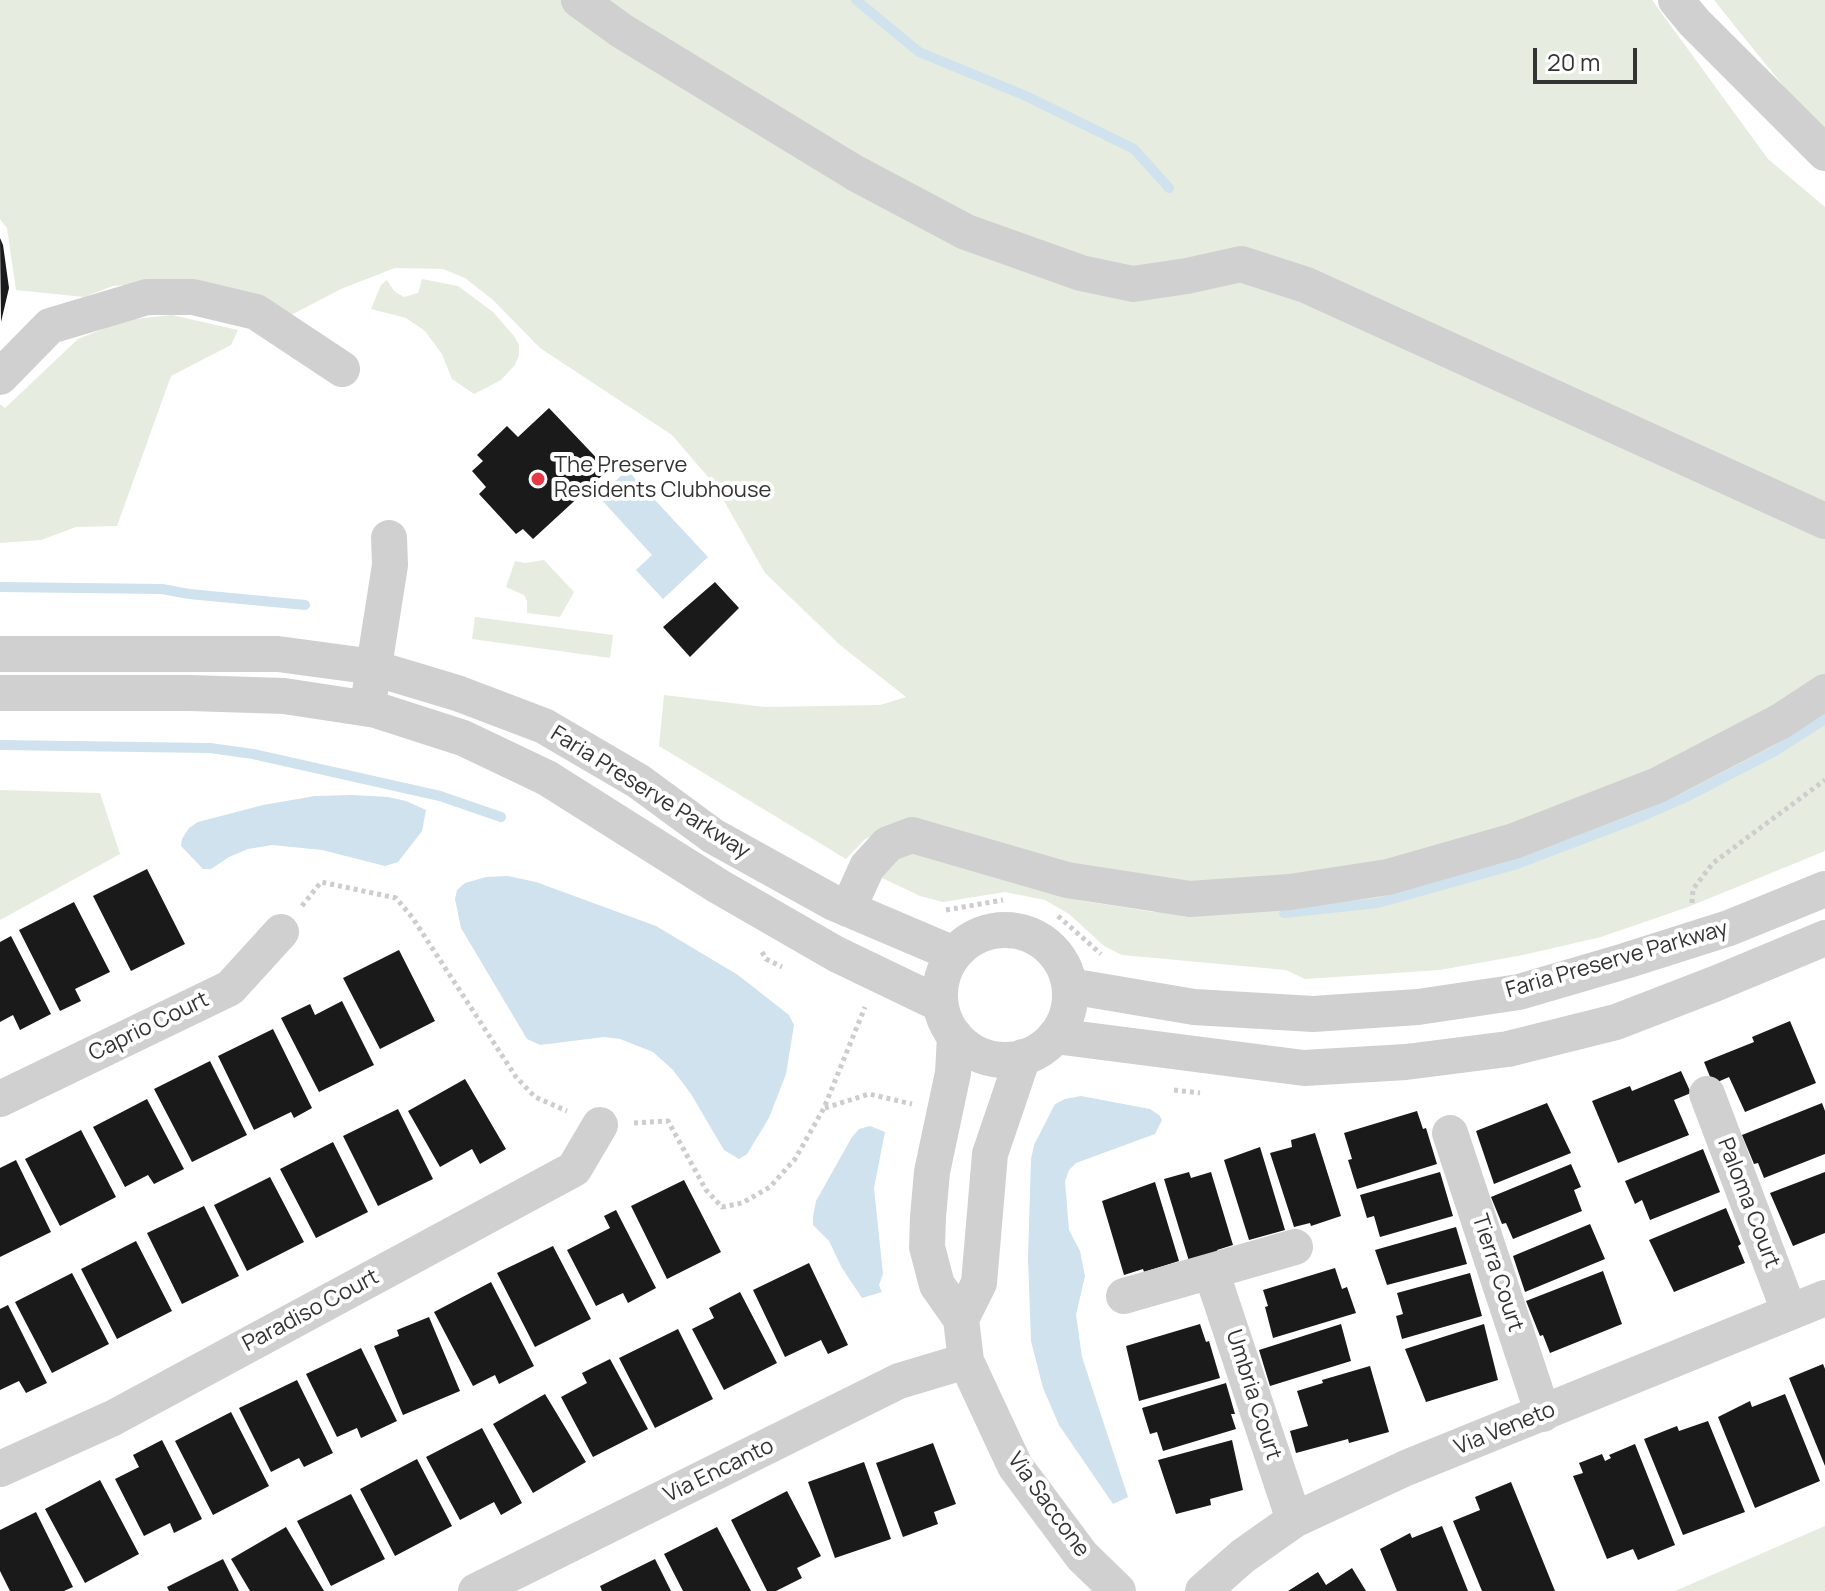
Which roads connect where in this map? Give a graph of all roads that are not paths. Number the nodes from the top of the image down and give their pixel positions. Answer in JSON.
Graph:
{"nodes":[{"id":1,"x":579,"y":0,"type":"edge"},
{"id":2,"x":1676,"y":0,"type":"edge"},
{"id":3,"x":1825,"y":153,"type":"edge"},
{"id":4,"x":342,"y":369,"type":"dead end"},
{"id":5,"x":0,"y":377,"type":"edge"},
{"id":6,"x":1825,"y":521,"type":"edge"},
{"id":7,"x":389,"y":538,"type":"dead end"},
{"id":8,"x":0,"y":654,"type":"edge"},
{"id":9,"x":375,"y":668,"type":"junction"},
{"id":10,"x":1825,"y":692,"type":"edge"},
{"id":11,"x":0,"y":693,"type":"edge"},
{"id":12,"x":367,"y":709,"type":"junction"},
{"id":13,"x":1825,"y":889,"type":"edge"},
{"id":14,"x":848,"y":909,"type":"junction"},
{"id":15,"x":281,"y":932,"type":"road end"},
{"id":16,"x":1825,"y":938,"type":"edge"},
{"id":17,"x":954,"y":954,"type":"junction"},
{"id":18,"x":1070,"y":986,"type":"junction"},
{"id":19,"x":940,"y":1004,"type":"junction"},
{"id":20,"x":955,"y":1036,"type":"junction"},
{"id":21,"x":1055,"y":1036,"type":"junction"},
{"id":22,"x":1023,"y":1057,"type":"junction"},
{"id":23,"x":1707,"y":1094,"type":"dead end"},
{"id":24,"x":0,"y":1099,"type":"edge"},
{"id":25,"x":600,"y":1125,"type":"road end"},
{"id":26,"x":1450,"y":1133,"type":"dead end"},
{"id":27,"x":1295,"y":1247,"type":"dead end"},
{"id":28,"x":1211,"y":1271,"type":"junction"},
{"id":29,"x":1124,"y":1296,"type":"dead end"},
{"id":30,"x":1825,"y":1298,"type":"edge"},
{"id":31,"x":1789,"y":1311,"type":"junction"},
{"id":32,"x":961,"y":1319,"type":"junction"},
{"id":33,"x":966,"y":1361,"type":"junction"},
{"id":34,"x":1543,"y":1414,"type":"junction"},
{"id":35,"x":0,"y":1469,"type":"edge"},
{"id":36,"x":1294,"y":1520,"type":"junction"},
{"id":37,"x":476,"y":1591,"type":"edge"},
{"id":38,"x":1118,"y":1591,"type":"edge"},
{"id":39,"x":1203,"y":1591,"type":"edge"}],
"edges":[{"from":1,"to":6,"type":"street"},
{"from":2,"to":3,"type":"street"},
{"from":4,"to":5,"type":"street"},
{"from":7,"to":9,"type":"street"},
{"from":8,"to":9,"type":"street","name":"Faria Preserve Parkway"},
{"from":9,"to":12,"type":"street"},
{"from":9,"to":14,"type":"street","name":"Faria Preserve Parkway"},
{"from":10,"to":14,"type":"street"},
{"from":11,"to":12,"type":"street","name":"Faria Preserve Parkway"},
{"from":12,"to":19,"type":"street","name":"Faria Preserve Parkway"},
{"from":13,"to":18,"type":"street","name":"Faria Preserve Parkway"},
{"from":14,"to":17,"type":"street","name":"Faria Preserve Parkway"},
{"from":15,"to":24,"type":"street","name":"Caprio Court"},
{"from":16,"to":21,"type":"street"},
{"from":17,"to":18,"type":"street"},
{"from":17,"to":19,"type":"street"},
{"from":18,"to":21,"type":"street"},
{"from":19,"to":20,"type":"street"},
{"from":20,"to":22,"type":"street"},
{"from":20,"to":32,"type":"street","name":"Via Saccone"},
{"from":21,"to":22,"type":"street"},
{"from":22,"to":32,"type":"street"},
{"from":23,"to":31,"type":"street","name":"Paloma Court"},
{"from":25,"to":35,"type":"street","name":"Paradiso Court"},
{"from":26,"to":34,"type":"street","name":"Tierra Court"},
{"from":27,"to":28,"type":"street"},
{"from":28,"to":29,"type":"street"},
{"from":28,"to":36,"type":"street","name":"Umbria Court"},
{"from":30,"to":31,"type":"street","name":"Via Veneto"},
{"from":31,"to":34,"type":"street","name":"Via Veneto"},
{"from":32,"to":33,"type":"street","name":"Via Saccone"},
{"from":33,"to":37,"type":"street","name":"Via Encanto"},
{"from":33,"to":38,"type":"street","name":"Via Saccone"},
{"from":34,"to":36,"type":"street","name":"Via Veneto"},
{"from":36,"to":39,"type":"street","name":"Via Veneto"}]}
